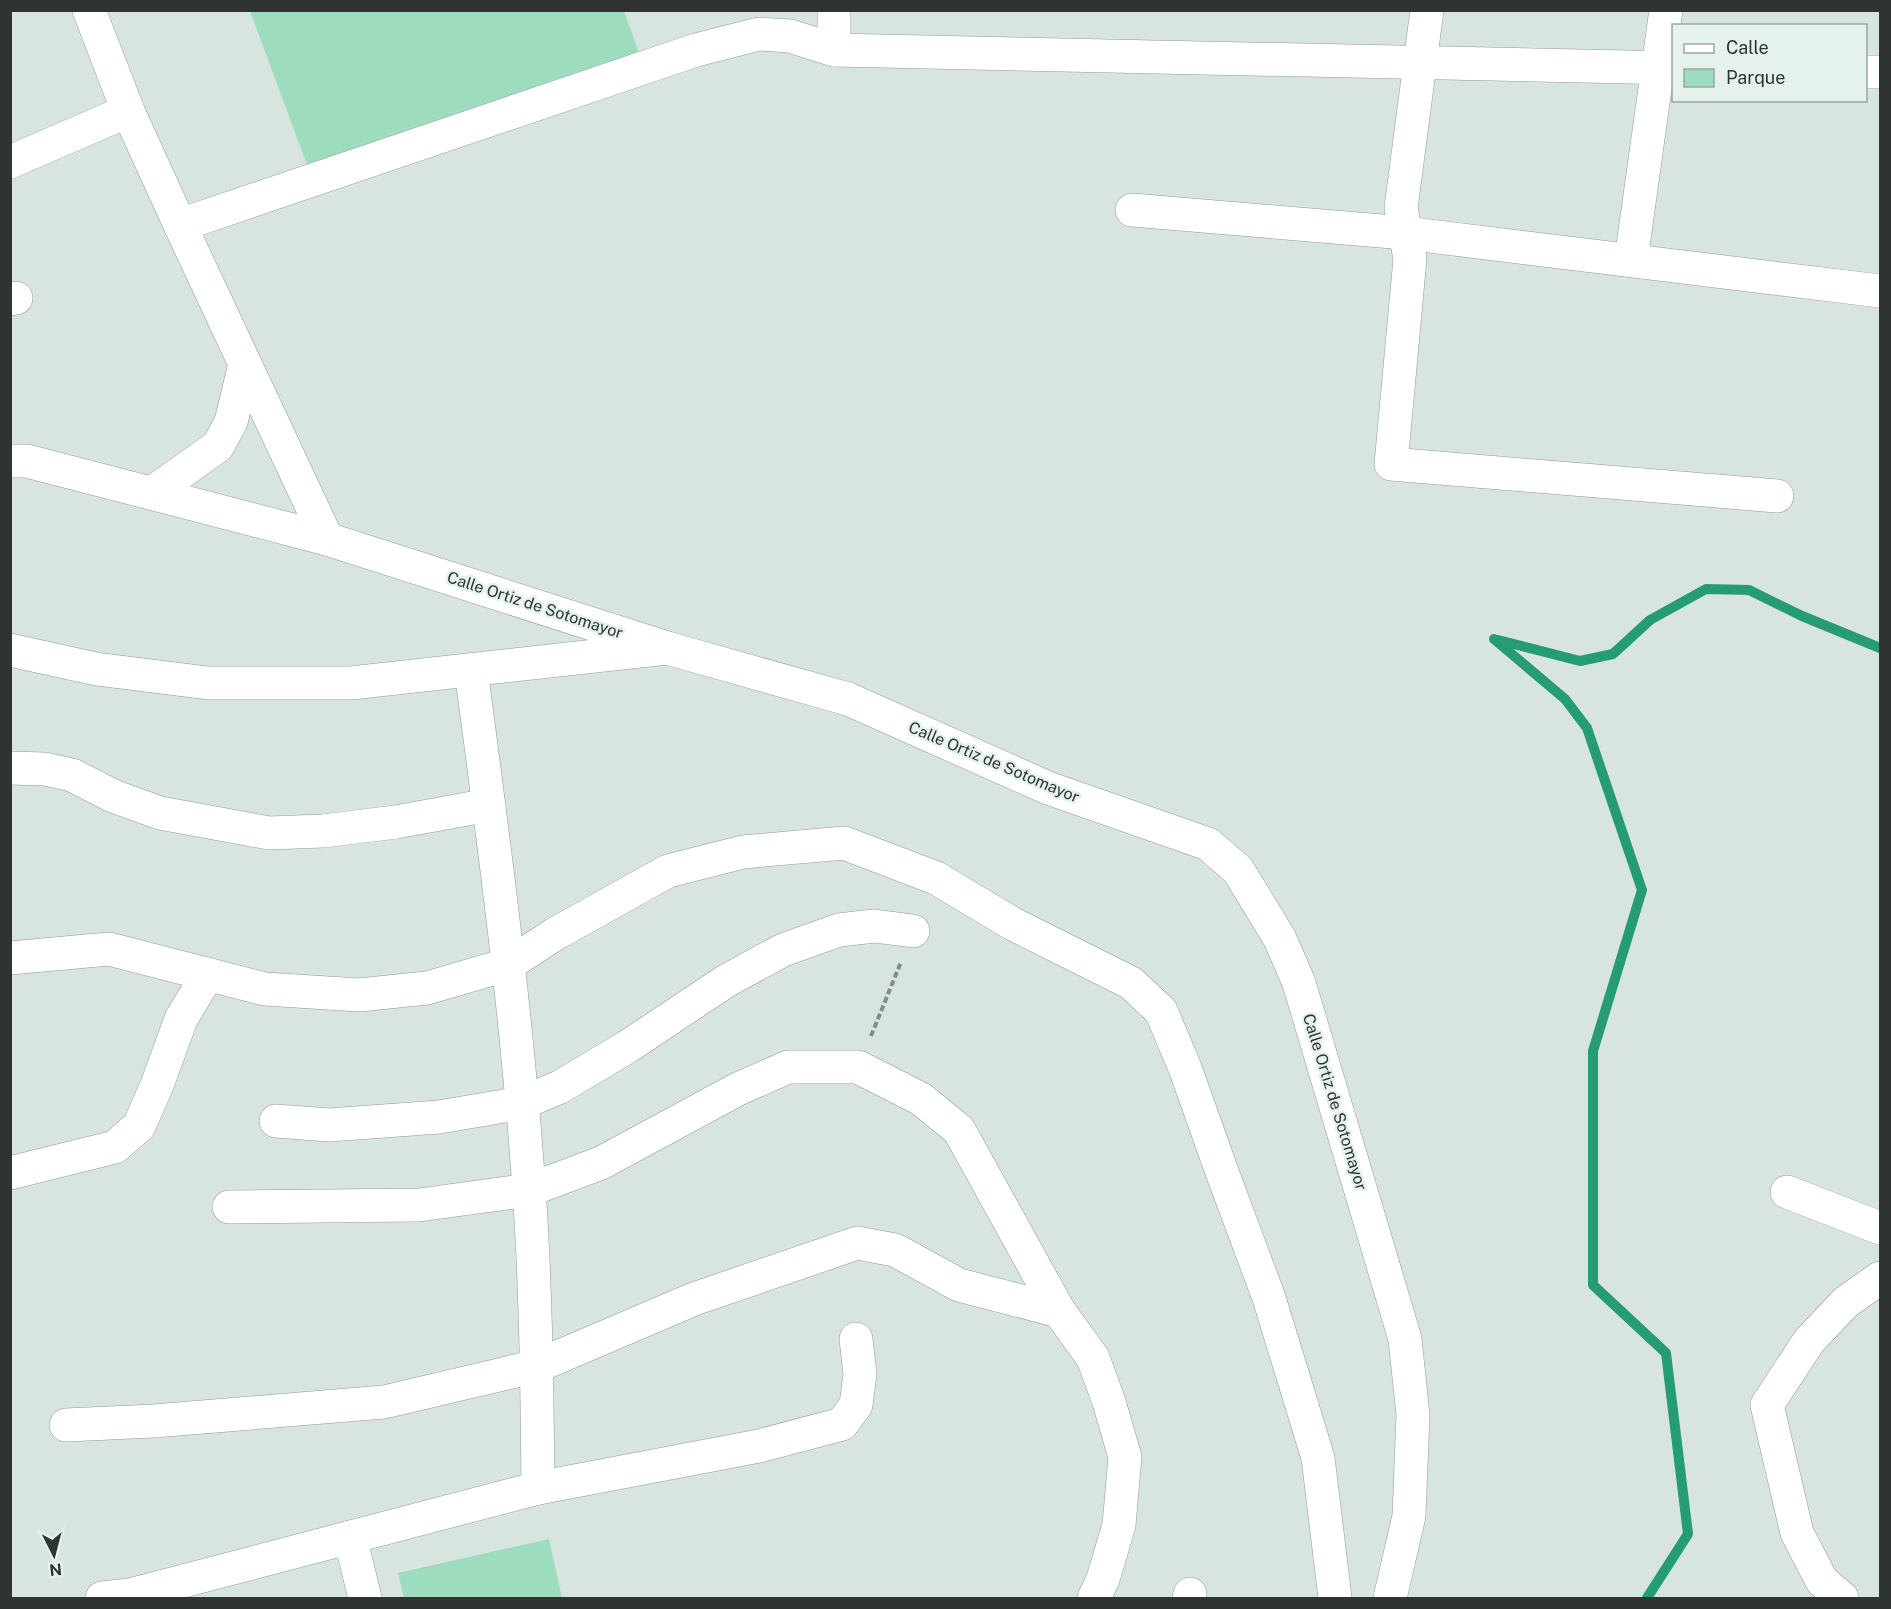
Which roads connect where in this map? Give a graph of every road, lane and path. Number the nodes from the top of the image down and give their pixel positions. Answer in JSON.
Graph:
{"nodes":[{"id":1,"x":89,"y":10,"type":"edge"},
{"id":2,"x":834,"y":10,"type":"edge"},
{"id":3,"x":1427,"y":10,"type":"edge"},
{"id":4,"x":1666,"y":10,"type":"edge"},
{"id":5,"x":834,"y":50,"type":"junction"},
{"id":6,"x":1420,"y":62,"type":"junction"},
{"id":7,"x":1666,"y":68,"type":"edge"},
{"id":8,"x":128,"y":111,"type":"junction"},
{"id":9,"x":10,"y":162,"type":"edge"},
{"id":10,"x":1132,"y":210,"type":"dead end"},
{"id":11,"x":180,"y":225,"type":"junction"},
{"id":12,"x":1405,"y":232,"type":"junction"},
{"id":13,"x":1631,"y":260,"type":"junction"},
{"id":14,"x":1881,"y":291,"type":"edge"},
{"id":15,"x":245,"y":364,"type":"junction"},
{"id":16,"x":10,"y":461,"type":"edge"},
{"id":17,"x":152,"y":493,"type":"junction"},
{"id":18,"x":1777,"y":496,"type":"dead end"},
{"id":19,"x":327,"y":539,"type":"junction"},
{"id":20,"x":667,"y":648,"type":"junction"},
{"id":21,"x":10,"y":650,"type":"edge"},
{"id":22,"x":471,"y":670,"type":"junction"},
{"id":23,"x":10,"y":768,"type":"edge"},
{"id":24,"x":489,"y":805,"type":"junction"},
{"id":25,"x":913,"y":931,"type":"joint"},
{"id":26,"x":12,"y":950,"type":"edge"},
{"id":27,"x":509,"y":964,"type":"junction"},
{"id":28,"x":208,"y":974,"type":"junction"},
{"id":29,"x":858,"y":1067,"type":"junction"},
{"id":30,"x":522,"y":1103,"type":"junction"},
{"id":31,"x":276,"y":1121,"type":"dead end"},
{"id":32,"x":10,"y":1173,"type":"edge"},
{"id":33,"x":529,"y":1190,"type":"junction"},
{"id":34,"x":1787,"y":1192,"type":"dead end"},
{"id":35,"x":229,"y":1207,"type":"dead end"},
{"id":36,"x":1881,"y":1228,"type":"edge"},
{"id":37,"x":1881,"y":1278,"type":"edge"},
{"id":38,"x":1059,"y":1311,"type":"junction"},
{"id":39,"x":856,"y":1339,"type":"dead end"},
{"id":40,"x":537,"y":1366,"type":"junction"},
{"id":41,"x":66,"y":1425,"type":"dead end"},
{"id":42,"x":538,"y":1488,"type":"junction"},
{"id":43,"x":350,"y":1537,"type":"junction"},
{"id":44,"x":121,"y":1597,"type":"edge"},
{"id":45,"x":365,"y":1599,"type":"edge"},
{"id":46,"x":1094,"y":1599,"type":"edge"},
{"id":47,"x":1335,"y":1599,"type":"edge"},
{"id":48,"x":1390,"y":1599,"type":"edge"},
{"id":49,"x":1842,"y":1599,"type":"edge"}],
"edges":[{"from":1,"to":8,"type":"street"},
{"from":2,"to":5,"type":"street"},
{"from":3,"to":6,"type":"street"},
{"from":4,"to":7,"type":"street"},
{"from":5,"to":6,"type":"street"},
{"from":5,"to":11,"type":"street"},
{"from":6,"to":7,"type":"street"},
{"from":6,"to":12,"type":"street"},
{"from":7,"to":13,"type":"street"},
{"from":8,"to":9,"type":"street"},
{"from":8,"to":11,"type":"street"},
{"from":10,"to":12,"type":"street"},
{"from":11,"to":15,"type":"street"},
{"from":12,"to":13,"type":"street"},
{"from":12,"to":18,"type":"street"},
{"from":13,"to":14,"type":"street"},
{"from":15,"to":17,"type":"street"},
{"from":15,"to":19,"type":"street"},
{"from":16,"to":17,"type":"street","name":"Calle Ortiz de Sotomayor"},
{"from":17,"to":19,"type":"street","name":"Calle Ortiz de Sotomayor"},
{"from":19,"to":20,"type":"street","name":"Calle Ortiz de Sotomayor"},
{"from":20,"to":22,"type":"street"},
{"from":20,"to":48,"type":"street","name":"Calle Ortiz de Sotomayor"},
{"from":21,"to":22,"type":"street"},
{"from":22,"to":24,"type":"street"},
{"from":23,"to":24,"type":"street"},
{"from":24,"to":27,"type":"street"},
{"from":25,"to":29,"type":"path"},
{"from":25,"to":30,"type":"street"},
{"from":26,"to":28,"type":"street"},
{"from":27,"to":28,"type":"street"},
{"from":27,"to":30,"type":"street"},
{"from":27,"to":47,"type":"street"},
{"from":28,"to":32,"type":"street"},
{"from":29,"to":33,"type":"street"},
{"from":29,"to":38,"type":"street"},
{"from":30,"to":31,"type":"street"},
{"from":30,"to":33,"type":"street"},
{"from":33,"to":35,"type":"street"},
{"from":33,"to":40,"type":"street"},
{"from":34,"to":36,"type":"street"},
{"from":37,"to":49,"type":"street"},
{"from":38,"to":40,"type":"street"},
{"from":38,"to":46,"type":"street"},
{"from":39,"to":42,"type":"street"},
{"from":40,"to":41,"type":"street"},
{"from":40,"to":42,"type":"street"},
{"from":42,"to":43,"type":"street"},
{"from":43,"to":44,"type":"street"},
{"from":43,"to":45,"type":"street"}]}
